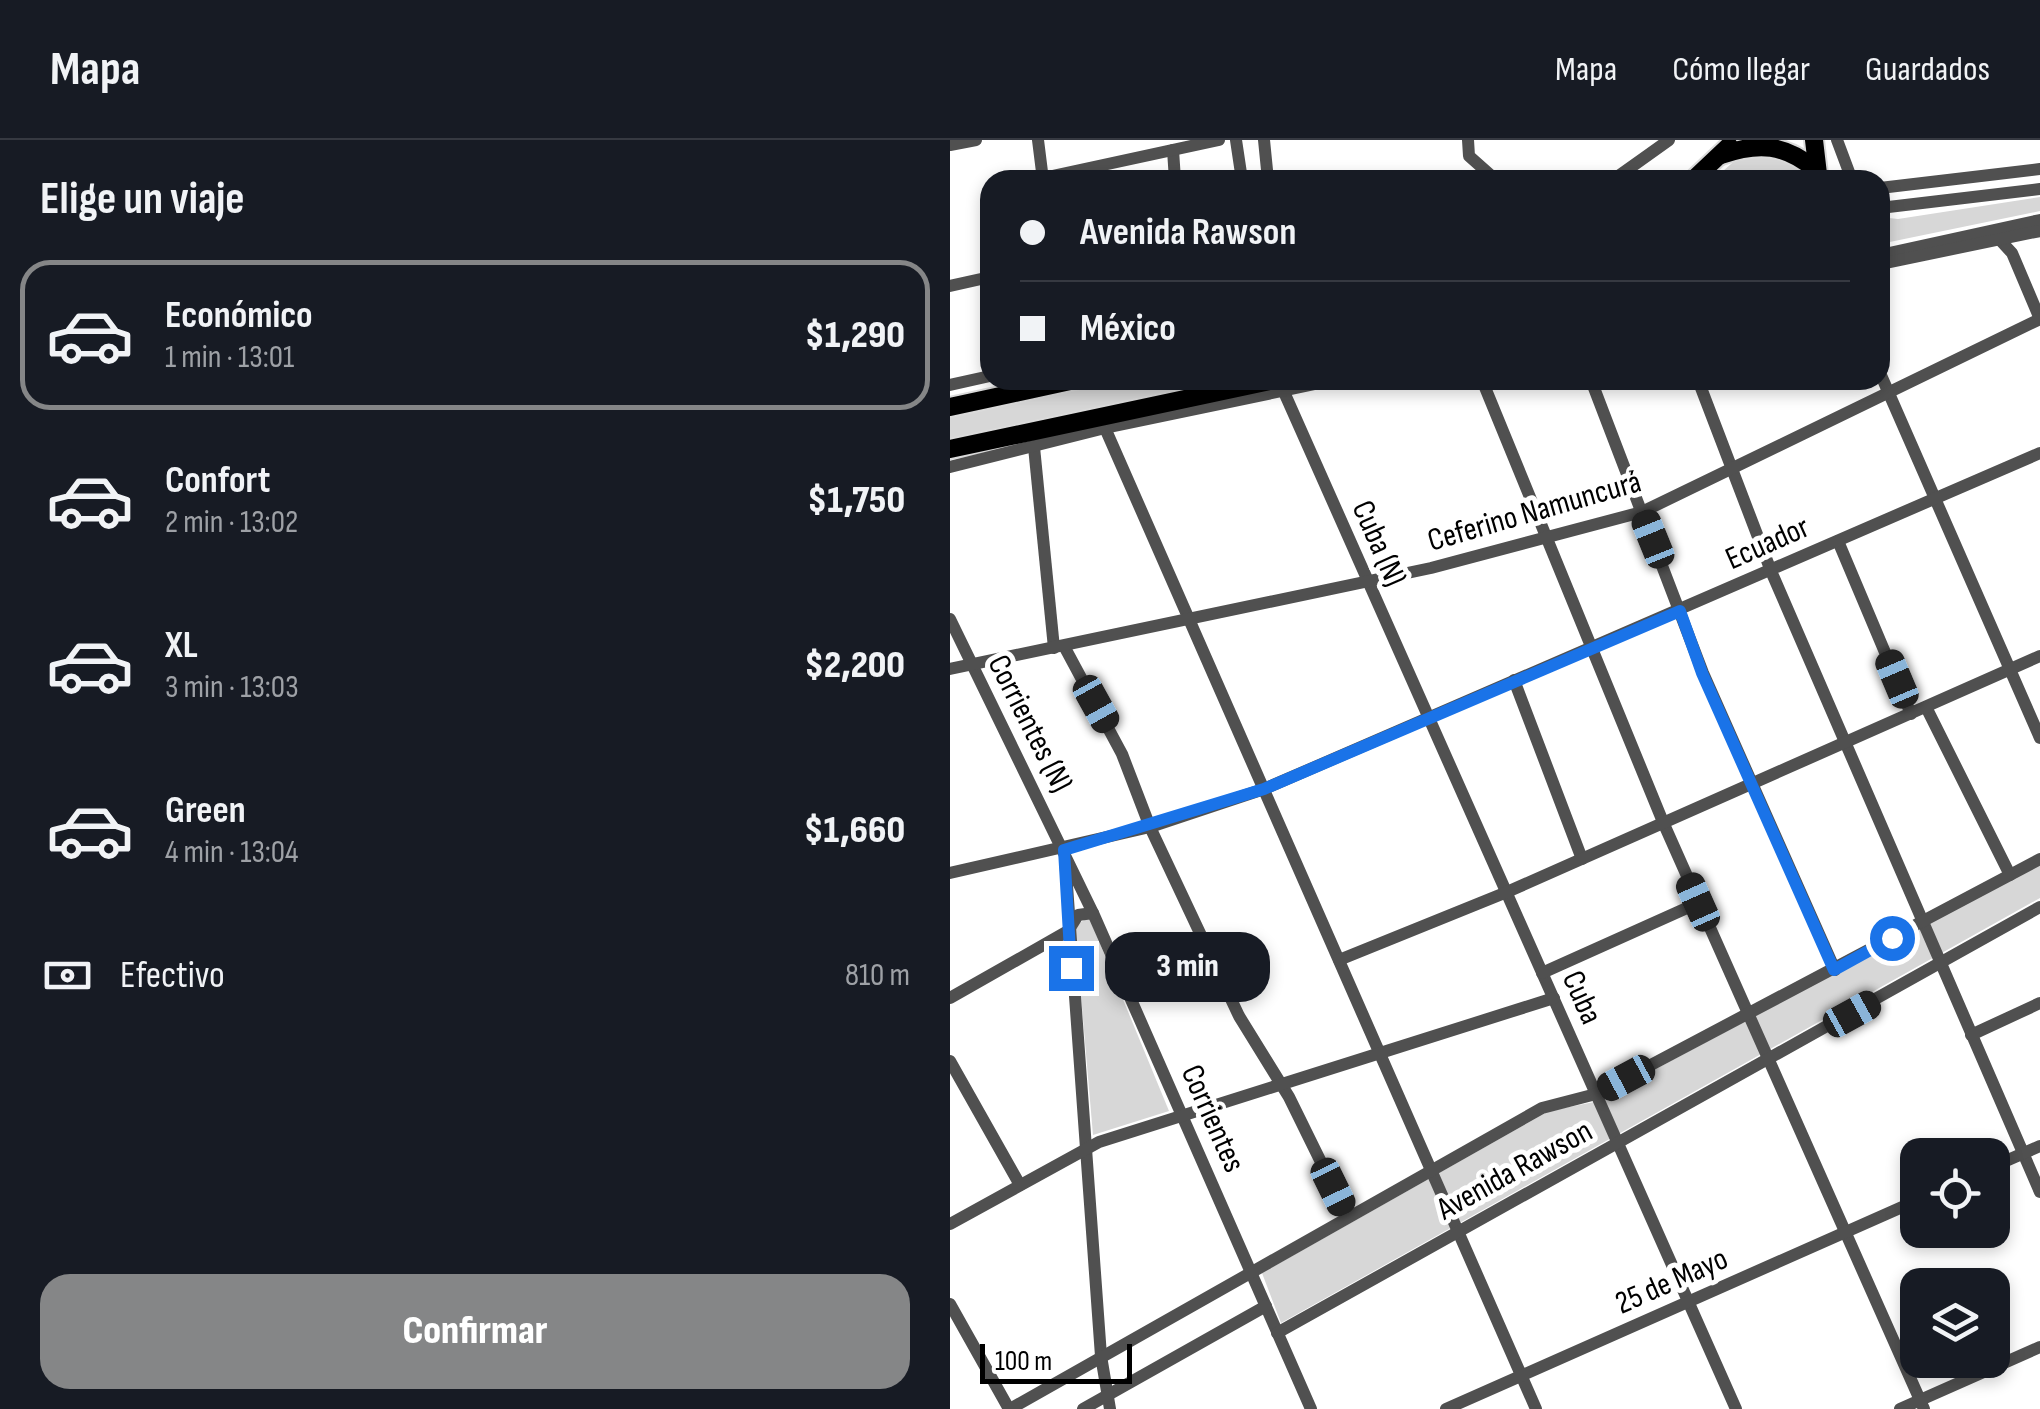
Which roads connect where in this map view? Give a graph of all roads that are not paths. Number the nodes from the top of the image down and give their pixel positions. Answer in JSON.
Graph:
{"nodes":[{"id":1,"x":976,"y":140,"type":"edge"},
{"id":2,"x":1038,"y":140,"type":"edge"},
{"id":3,"x":1219,"y":140,"type":"edge"},
{"id":4,"x":1236,"y":140,"type":"edge"},
{"id":5,"x":1264,"y":140,"type":"edge"},
{"id":6,"x":1468,"y":140,"type":"edge"},
{"id":7,"x":1670,"y":140,"type":"edge"},
{"id":8,"x":1814,"y":140,"type":"edge"},
{"id":9,"x":1838,"y":140,"type":"edge"},
{"id":10,"x":950,"y":145,"type":"edge"},
{"id":11,"x":1728,"y":148,"type":"edge"},
{"id":12,"x":1173,"y":150,"type":"junction"},
{"id":13,"x":2040,"y":169,"type":"edge"},
{"id":14,"x":1042,"y":170,"type":"edge"},
{"id":15,"x":1083,"y":170,"type":"edge"},
{"id":16,"x":1175,"y":170,"type":"edge"},
{"id":17,"x":1240,"y":170,"type":"edge"},
{"id":18,"x":1267,"y":170,"type":"edge"},
{"id":19,"x":1483,"y":170,"type":"edge"},
{"id":20,"x":1627,"y":170,"type":"edge"},
{"id":21,"x":1704,"y":170,"type":"edge"},
{"id":22,"x":1812,"y":170,"type":"edge"},
{"id":23,"x":1818,"y":170,"type":"edge"},
{"id":24,"x":1848,"y":170,"type":"edge"},
{"id":25,"x":2040,"y":178,"type":"edge"},
{"id":26,"x":1890,"y":187,"type":"edge"},
{"id":27,"x":2040,"y":189,"type":"edge"},
{"id":28,"x":2020,"y":192,"type":"junction"},
{"id":29,"x":1890,"y":207,"type":"edge"},
{"id":30,"x":2040,"y":220,"type":"edge"},
{"id":31,"x":2040,"y":232,"type":"edge"},
{"id":32,"x":1963,"y":237,"type":"junction"},
{"id":33,"x":2000,"y":240,"type":"junction"},
{"id":34,"x":1890,"y":253,"type":"edge"},
{"id":35,"x":1890,"y":262,"type":"edge"},
{"id":36,"x":980,"y":279,"type":"edge"},
{"id":37,"x":950,"y":286,"type":"edge"},
{"id":38,"x":2040,"y":319,"type":"edge"},
{"id":39,"x":980,"y":378,"type":"edge"},
{"id":40,"x":950,"y":385,"type":"edge"},
{"id":41,"x":1029,"y":390,"type":"edge"},
{"id":42,"x":1241,"y":390,"type":"edge"},
{"id":43,"x":1249,"y":390,"type":"edge"},
{"id":44,"x":1279,"y":390,"type":"edge"},
{"id":45,"x":1486,"y":390,"type":"edge"},
{"id":46,"x":1596,"y":390,"type":"edge"},
{"id":47,"x":1701,"y":390,"type":"edge"},
{"id":48,"x":1887,"y":390,"type":"edge"},
{"id":49,"x":1889,"y":394,"type":"junction"},
{"id":50,"x":950,"y":407,"type":"edge"},
{"id":51,"x":1104,"y":428,"type":"junction"},
{"id":52,"x":995,"y":439,"type":"junction"},
{"id":53,"x":1034,"y":447,"type":"junction"},
{"id":54,"x":950,"y":449,"type":"edge"},
{"id":55,"x":2040,"y":453,"type":"edge"},
{"id":56,"x":950,"y":464,"type":"edge"},
{"id":57,"x":1730,"y":472,"type":"junction"},
{"id":58,"x":1935,"y":499,"type":"junction"},
{"id":59,"x":1642,"y":512,"type":"junction"},
{"id":60,"x":1546,"y":540,"type":"junction"},
{"id":61,"x":1838,"y":541,"type":"junction"},
{"id":62,"x":1771,"y":571,"type":"junction"},
{"id":63,"x":1367,"y":582,"type":"junction"},
{"id":64,"x":1680,"y":611,"type":"junction"},
{"id":65,"x":950,"y":619,"type":"edge"},
{"id":66,"x":1190,"y":620,"type":"junction"},
{"id":67,"x":1059,"y":647,"type":"junction"},
{"id":68,"x":1590,"y":648,"type":"junction"},
{"id":69,"x":2040,"y":656,"type":"edge"},
{"id":70,"x":971,"y":665,"type":"junction"},
{"id":71,"x":950,"y":669,"type":"edge"},
{"id":72,"x":2010,"y":670,"type":"junction"},
{"id":73,"x":1514,"y":680,"type":"junction"},
{"id":74,"x":1926,"y":707,"type":"junction"},
{"id":75,"x":1912,"y":714,"type":"junction"},
{"id":76,"x":1428,"y":716,"type":"junction"},
{"id":77,"x":2040,"y":738,"type":"edge"},
{"id":78,"x":1844,"y":743,"type":"junction"},
{"id":79,"x":1752,"y":784,"type":"junction"},
{"id":80,"x":1264,"y":789,"type":"junction"},
{"id":81,"x":1663,"y":822,"type":"junction"},
{"id":82,"x":1150,"y":827,"type":"junction"},
{"id":83,"x":1064,"y":850,"type":"junction"},
{"id":84,"x":1582,"y":859,"type":"junction"},
{"id":85,"x":2040,"y":859,"type":"edge"},
{"id":86,"x":950,"y":874,"type":"edge"},
{"id":87,"x":2010,"y":875,"type":"junction"},
{"id":88,"x":1507,"y":892,"type":"junction"},
{"id":89,"x":1698,"y":902,"type":"junction"},
{"id":90,"x":2040,"y":907,"type":"edge"},
{"id":91,"x":1093,"y":913,"type":"junction"},
{"id":92,"x":1922,"y":923,"type":"junction"},
{"id":93,"x":1068,"y":931,"type":"junction"},
{"id":94,"x":1339,"y":960,"type":"junction"},
{"id":95,"x":1940,"y":965,"type":"junction"},
{"id":96,"x":1834,"y":970,"type":"junction"},
{"id":97,"x":1542,"y":973,"type":"junction"},
{"id":98,"x":950,"y":998,"type":"edge"},
{"id":99,"x":1554,"y":998,"type":"junction"},
{"id":100,"x":2040,"y":1003,"type":"edge"},
{"id":101,"x":1748,"y":1014,"type":"junction"},
{"id":102,"x":1971,"y":1034,"type":"junction"},
{"id":103,"x":1380,"y":1053,"type":"junction"},
{"id":104,"x":1767,"y":1058,"type":"junction"},
{"id":105,"x":950,"y":1061,"type":"edge"},
{"id":106,"x":1281,"y":1085,"type":"junction"},
{"id":107,"x":1596,"y":1094,"type":"junction"},
{"id":108,"x":1183,"y":1116,"type":"junction"},
{"id":109,"x":1618,"y":1143,"type":"junction"},
{"id":110,"x":2040,"y":1146,"type":"edge"},
{"id":111,"x":1084,"y":1150,"type":"junction"},
{"id":112,"x":2023,"y":1154,"type":"junction"},
{"id":113,"x":2010,"y":1159,"type":"edge"},
{"id":114,"x":1431,"y":1171,"type":"junction"},
{"id":115,"x":1020,"y":1185,"type":"junction"},
{"id":116,"x":2040,"y":1192,"type":"edge"},
{"id":117,"x":1900,"y":1208,"type":"edge"},
{"id":118,"x":1348,"y":1217,"type":"junction"},
{"id":119,"x":950,"y":1224,"type":"edge"},
{"id":120,"x":1458,"y":1231,"type":"junction"},
{"id":121,"x":1846,"y":1232,"type":"junction"},
{"id":122,"x":1251,"y":1272,"type":"junction"},
{"id":123,"x":1688,"y":1302,"type":"junction"},
{"id":124,"x":950,"y":1304,"type":"edge"},
{"id":125,"x":1266,"y":1306,"type":"junction"},
{"id":126,"x":1278,"y":1333,"type":"junction"},
{"id":127,"x":2040,"y":1347,"type":"edge"},
{"id":128,"x":1102,"y":1356,"type":"junction"},
{"id":129,"x":1521,"y":1376,"type":"junction"},
{"id":130,"x":1108,"y":1402,"type":"edge"},
{"id":131,"x":1922,"y":1405,"type":"edge"},
{"id":132,"x":1009,"y":1409,"type":"edge"},
{"id":133,"x":1083,"y":1409,"type":"edge"},
{"id":134,"x":1311,"y":1409,"type":"edge"},
{"id":135,"x":1446,"y":1409,"type":"edge"},
{"id":136,"x":1536,"y":1409,"type":"edge"},
{"id":137,"x":1736,"y":1409,"type":"edge"},
{"id":138,"x":1900,"y":1409,"type":"edge"}],
"edges":[{"from":1,"to":10,"type":"street"},
{"from":2,"to":14,"type":"street"},
{"from":3,"to":12,"type":"street"},
{"from":4,"to":17,"type":"street"},
{"from":5,"to":18,"type":"street"},
{"from":6,"to":19,"type":"street"},
{"from":7,"to":20,"type":"street"},
{"from":8,"to":23,"type":"highway"},
{"from":9,"to":24,"type":"street"},
{"from":11,"to":21,"type":"highway"},
{"from":11,"to":22,"type":"highway"},
{"from":12,"to":15,"type":"street"},
{"from":12,"to":16,"type":"street"},
{"from":13,"to":26,"type":"street"},
{"from":25,"to":28,"type":"street"},
{"from":27,"to":28,"type":"street"},
{"from":28,"to":29,"type":"street"},
{"from":30,"to":32,"type":"street"},
{"from":31,"to":33,"type":"street"},
{"from":32,"to":33,"type":"street"},
{"from":32,"to":34,"type":"street"},
{"from":33,"to":35,"type":"street"},
{"from":33,"to":38,"type":"street"},
{"from":36,"to":37,"type":"street"},
{"from":38,"to":49,"type":"street","name":"Ceferino Namuncurá"},
{"from":39,"to":40,"type":"street"},
{"from":41,"to":50,"type":"highway"},
{"from":42,"to":52,"type":"highway"},
{"from":43,"to":51,"type":"street"},
{"from":44,"to":63,"type":"street","name":"Cuba (N)"},
{"from":45,"to":60,"type":"street"},
{"from":46,"to":59,"type":"street"},
{"from":47,"to":57,"type":"street"},
{"from":48,"to":49,"type":"street"},
{"from":49,"to":57,"type":"street","name":"Ceferino Namuncurá"},
{"from":49,"to":58,"type":"street"},
{"from":51,"to":53,"type":"street"},
{"from":51,"to":66,"type":"street"},
{"from":52,"to":54,"type":"highway"},
{"from":52,"to":56,"type":"highway"},
{"from":53,"to":56,"type":"street"},
{"from":53,"to":67,"type":"street"},
{"from":55,"to":58,"type":"street","name":"Ecuador"},
{"from":57,"to":59,"type":"street","name":"Ceferino Namuncurá"},
{"from":57,"to":62,"type":"street"},
{"from":58,"to":61,"type":"street","name":"Ecuador"},
{"from":58,"to":72,"type":"street"},
{"from":59,"to":60,"type":"street","name":"Ceferino Namuncurá"},
{"from":59,"to":64,"type":"street"},
{"from":60,"to":63,"type":"street","name":"Ceferino Namuncurá"},
{"from":60,"to":68,"type":"street"},
{"from":61,"to":62,"type":"street","name":"Ecuador"},
{"from":61,"to":75,"type":"street"},
{"from":62,"to":64,"type":"street","name":"Ecuador"},
{"from":62,"to":78,"type":"street"},
{"from":63,"to":66,"type":"street","name":"Ceferino Namuncurá"},
{"from":63,"to":76,"type":"street","name":"Cuba (N)"},
{"from":64,"to":68,"type":"street","name":"Ecuador"},
{"from":64,"to":79,"type":"street"},
{"from":65,"to":70,"type":"street","name":"Corrientes (N)"},
{"from":66,"to":67,"type":"street","name":"Ceferino Namuncurá"},
{"from":66,"to":80,"type":"street"},
{"from":67,"to":70,"type":"street","name":"Ceferino Namuncurá"},
{"from":67,"to":82,"type":"street"},
{"from":68,"to":73,"type":"street","name":"Ecuador"},
{"from":68,"to":81,"type":"street"},
{"from":69,"to":72,"type":"street"},
{"from":70,"to":71,"type":"street","name":"Ceferino Namuncurá"},
{"from":70,"to":83,"type":"street","name":"Corrientes (N)"},
{"from":72,"to":74,"type":"street"},
{"from":72,"to":77,"type":"street"},
{"from":73,"to":76,"type":"street","name":"Ecuador"},
{"from":73,"to":84,"type":"street"},
{"from":74,"to":75,"type":"street"},
{"from":74,"to":87,"type":"street"},
{"from":75,"to":78,"type":"street"},
{"from":76,"to":80,"type":"street","name":"Ecuador"},
{"from":76,"to":88,"type":"street","name":"Cuba"},
{"from":78,"to":79,"type":"street"},
{"from":78,"to":92,"type":"street"},
{"from":79,"to":81,"type":"street"},
{"from":79,"to":96,"type":"street"},
{"from":80,"to":82,"type":"street","name":"Ecuador"},
{"from":80,"to":94,"type":"street"},
{"from":81,"to":84,"type":"street"},
{"from":81,"to":89,"type":"street"},
{"from":82,"to":83,"type":"street","name":"Ecuador"},
{"from":82,"to":106,"type":"street"},
{"from":83,"to":86,"type":"street","name":"Ecuador"},
{"from":83,"to":91,"type":"street","name":"Corrientes"},
{"from":83,"to":93,"type":"street"},
{"from":84,"to":88,"type":"street"},
{"from":85,"to":87,"type":"street","name":"Avenida Rawson"},
{"from":87,"to":92,"type":"street","name":"Avenida Rawson"},
{"from":88,"to":94,"type":"street"},
{"from":88,"to":97,"type":"street","name":"Cuba"},
{"from":89,"to":97,"type":"street"},
{"from":89,"to":101,"type":"street"},
{"from":90,"to":95,"type":"street","name":"Avenida Rawson"},
{"from":91,"to":93,"type":"street"},
{"from":91,"to":108,"type":"street","name":"Corrientes"},
{"from":92,"to":95,"type":"street"},
{"from":92,"to":96,"type":"street","name":"Avenida Rawson"},
{"from":93,"to":98,"type":"street"},
{"from":93,"to":111,"type":"street"},
{"from":94,"to":103,"type":"street"},
{"from":95,"to":102,"type":"street"},
{"from":95,"to":104,"type":"street","name":"Avenida Rawson"},
{"from":96,"to":101,"type":"street","name":"Avenida Rawson"},
{"from":97,"to":99,"type":"street","name":"Cuba"},
{"from":99,"to":103,"type":"street"},
{"from":99,"to":107,"type":"street","name":"Cuba"},
{"from":100,"to":102,"type":"street"},
{"from":101,"to":104,"type":"street"},
{"from":101,"to":107,"type":"street","name":"Avenida Rawson"},
{"from":102,"to":112,"type":"street"},
{"from":103,"to":106,"type":"street"},
{"from":103,"to":114,"type":"street"},
{"from":104,"to":109,"type":"street","name":"Avenida Rawson"},
{"from":104,"to":121,"type":"street"},
{"from":105,"to":115,"type":"street"},
{"from":106,"to":108,"type":"street"},
{"from":106,"to":118,"type":"street"},
{"from":107,"to":109,"type":"street","name":"Cuba"},
{"from":107,"to":114,"type":"street","name":"Avenida Rawson"},
{"from":108,"to":111,"type":"street"},
{"from":108,"to":122,"type":"street","name":"Corrientes"},
{"from":109,"to":120,"type":"street","name":"Avenida Rawson"},
{"from":109,"to":123,"type":"street","name":"Cuba"},
{"from":110,"to":112,"type":"street"},
{"from":111,"to":115,"type":"street"},
{"from":111,"to":128,"type":"street"},
{"from":112,"to":113,"type":"street"},
{"from":112,"to":116,"type":"street"},
{"from":114,"to":118,"type":"street","name":"Avenida Rawson"},
{"from":114,"to":120,"type":"street"},
{"from":115,"to":119,"type":"street"},
{"from":117,"to":121,"type":"street","name":"25 de Mayo"},
{"from":118,"to":122,"type":"street","name":"Avenida Rawson"},
{"from":120,"to":126,"type":"street","name":"Avenida Rawson"},
{"from":120,"to":129,"type":"street"},
{"from":121,"to":123,"type":"street","name":"25 de Mayo"},
{"from":121,"to":131,"type":"street"},
{"from":122,"to":125,"type":"street","name":"Corrientes"},
{"from":122,"to":128,"type":"street","name":"Avenida Rawson"},
{"from":123,"to":129,"type":"street","name":"25 de Mayo"},
{"from":123,"to":137,"type":"street","name":"Cuba"},
{"from":124,"to":132,"type":"street"},
{"from":125,"to":126,"type":"street","name":"Corrientes"},
{"from":125,"to":130,"type":"street"},
{"from":126,"to":134,"type":"street","name":"Corrientes"},
{"from":127,"to":131,"type":"street"},
{"from":128,"to":130,"type":"street"},
{"from":128,"to":132,"type":"street","name":"Avenida Rawson"},
{"from":129,"to":135,"type":"street","name":"25 de Mayo"},
{"from":129,"to":136,"type":"street"},
{"from":130,"to":133,"type":"street"},
{"from":131,"to":138,"type":"street"}]}
